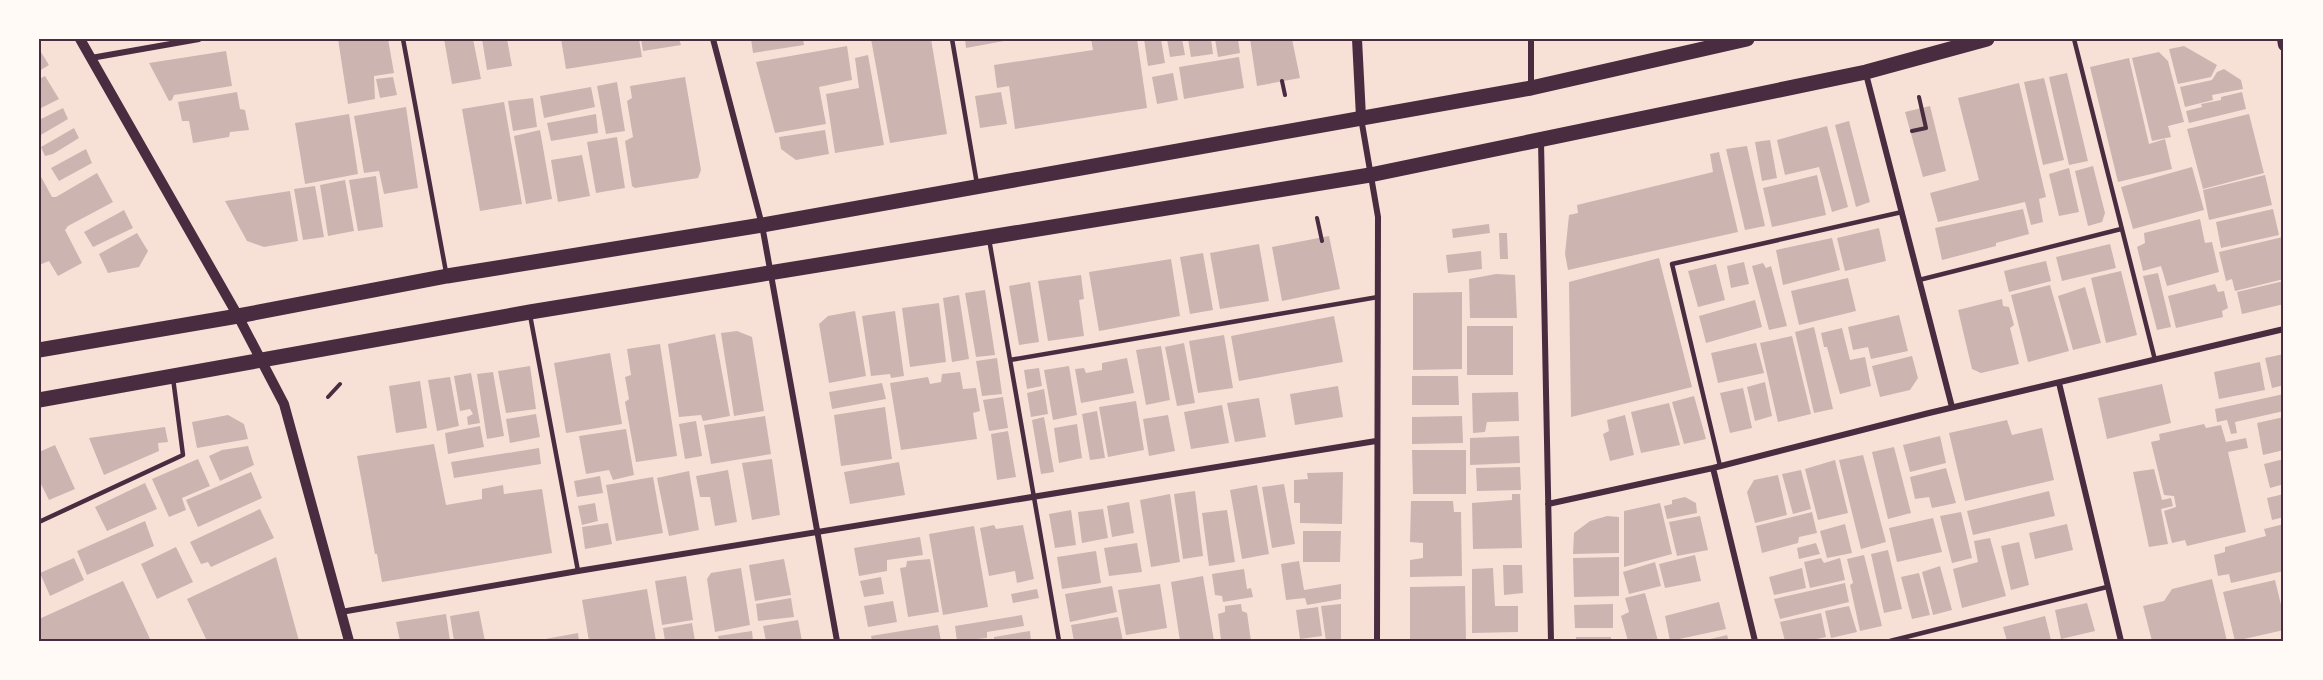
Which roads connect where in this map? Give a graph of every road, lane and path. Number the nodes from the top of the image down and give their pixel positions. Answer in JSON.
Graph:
{"nodes":[{"id":1,"x":81,"y":39,"type":"edge"},
{"id":2,"x":199,"y":39,"type":"edge"},
{"id":3,"x":403,"y":39,"type":"edge"},
{"id":4,"x":713,"y":39,"type":"edge"},
{"id":5,"x":952,"y":39,"type":"edge"},
{"id":6,"x":1357,"y":39,"type":"edge"},
{"id":7,"x":1531,"y":39,"type":"edge"},
{"id":8,"x":1747,"y":39,"type":"edge"},
{"id":9,"x":1987,"y":39,"type":"edge"},
{"id":10,"x":2074,"y":39,"type":"edge"},
{"id":11,"x":2283,"y":39,"type":"edge"},
{"id":12,"x":2284,"y":45,"type":"edge"},
{"id":13,"x":91,"y":58,"type":"junction"},
{"id":14,"x":1866,"y":72,"type":"junction"},
{"id":15,"x":1282,"y":81,"type":"dead end"},
{"id":16,"x":1532,"y":88,"type":"junction"},
{"id":17,"x":1285,"y":95,"type":"dead end"},
{"id":18,"x":1919,"y":96,"type":"dead end"},
{"id":19,"x":1361,"y":117,"type":"junction"},
{"id":20,"x":1912,"y":131,"type":"dead end"},
{"id":21,"x":1541,"y":141,"type":"junction"},
{"id":22,"x":1370,"y":175,"type":"junction"},
{"id":23,"x":977,"y":187,"type":"junction"},
{"id":24,"x":1902,"y":212,"type":"junction"},
{"id":25,"x":1317,"y":218,"type":"dead end"},
{"id":26,"x":762,"y":225,"type":"junction"},
{"id":27,"x":2121,"y":230,"type":"junction"},
{"id":28,"x":989,"y":237,"type":"junction"},
{"id":29,"x":1322,"y":241,"type":"dead end"},
{"id":30,"x":771,"y":273,"type":"junction"},
{"id":31,"x":447,"y":276,"type":"junction"},
{"id":32,"x":1919,"y":280,"type":"junction"},
{"id":33,"x":1378,"y":297,"type":"junction"},
{"id":34,"x":530,"y":312,"type":"junction"},
{"id":35,"x":238,"y":316,"type":"junction"},
{"id":36,"x":2284,"y":329,"type":"edge"},
{"id":37,"x":39,"y":350,"type":"edge"},
{"id":38,"x":262,"y":360,"type":"junction"},
{"id":39,"x":1010,"y":360,"type":"junction"},
{"id":40,"x":2155,"y":360,"type":"junction"},
{"id":41,"x":173,"y":377,"type":"junction"},
{"id":42,"x":2059,"y":383,"type":"junction"},
{"id":43,"x":340,"y":384,"type":"dead end"},
{"id":44,"x":328,"y":397,"type":"dead end"},
{"id":45,"x":39,"y":400,"type":"edge"},
{"id":46,"x":1952,"y":407,"type":"junction"},
{"id":47,"x":1376,"y":441,"type":"junction"},
{"id":48,"x":1717,"y":467,"type":"junction"},
{"id":49,"x":1033,"y":496,"type":"junction"},
{"id":50,"x":1548,"y":504,"type":"junction"},
{"id":51,"x":39,"y":522,"type":"edge"},
{"id":52,"x":818,"y":532,"type":"junction"},
{"id":53,"x":578,"y":571,"type":"junction"},
{"id":54,"x":2107,"y":587,"type":"junction"},
{"id":55,"x":341,"y":612,"type":"junction"},
{"id":56,"x":349,"y":641,"type":"edge"},
{"id":57,"x":837,"y":641,"type":"edge"},
{"id":58,"x":1059,"y":641,"type":"edge"},
{"id":59,"x":1377,"y":641,"type":"edge"},
{"id":60,"x":1551,"y":641,"type":"edge"},
{"id":61,"x":1755,"y":641,"type":"edge"},
{"id":62,"x":1890,"y":641,"type":"edge"},
{"id":63,"x":2121,"y":641,"type":"edge"}],
"edges":[{"from":1,"to":13,"type":"street"},
{"from":2,"to":13,"type":"street"},
{"from":3,"to":31,"type":"lane"},
{"from":4,"to":26,"type":"street"},
{"from":5,"to":23,"type":"lane"},
{"from":6,"to":19,"type":"street"},
{"from":7,"to":16,"type":"street"},
{"from":8,"to":16,"type":"main road"},
{"from":9,"to":14,"type":"main road"},
{"from":10,"to":27,"type":"lane"},
{"from":11,"to":12,"type":"main road"},
{"from":13,"to":35,"type":"street"},
{"from":14,"to":21,"type":"main road"},
{"from":14,"to":24,"type":"street"},
{"from":15,"to":17,"type":"path"},
{"from":16,"to":19,"type":"main road"},
{"from":18,"to":20,"type":"path"},
{"from":19,"to":22,"type":"street"},
{"from":19,"to":23,"type":"main road"},
{"from":21,"to":22,"type":"main road"},
{"from":21,"to":50,"type":"street"},
{"from":22,"to":28,"type":"main road"},
{"from":22,"to":33,"type":"street"},
{"from":23,"to":26,"type":"main road"},
{"from":24,"to":32,"type":"street"},
{"from":24,"to":48,"type":"lane"},
{"from":25,"to":29,"type":"path"},
{"from":26,"to":30,"type":"street"},
{"from":26,"to":31,"type":"main road"},
{"from":27,"to":32,"type":"lane"},
{"from":27,"to":40,"type":"lane"},
{"from":28,"to":30,"type":"main road"},
{"from":28,"to":39,"type":"lane"},
{"from":30,"to":34,"type":"main road"},
{"from":30,"to":52,"type":"street"},
{"from":31,"to":35,"type":"main road"},
{"from":32,"to":46,"type":"street"},
{"from":33,"to":39,"type":"lane"},
{"from":33,"to":47,"type":"street"},
{"from":34,"to":38,"type":"main road"},
{"from":34,"to":53,"type":"lane"},
{"from":35,"to":37,"type":"main road"},
{"from":35,"to":38,"type":"street"},
{"from":36,"to":40,"type":"street"},
{"from":38,"to":41,"type":"main road"},
{"from":38,"to":55,"type":"street"},
{"from":39,"to":49,"type":"lane"},
{"from":40,"to":42,"type":"street"},
{"from":41,"to":45,"type":"main road"},
{"from":41,"to":51,"type":"lane"},
{"from":42,"to":46,"type":"street"},
{"from":42,"to":54,"type":"street"},
{"from":43,"to":44,"type":"path"},
{"from":46,"to":48,"type":"street"},
{"from":47,"to":49,"type":"street"},
{"from":47,"to":59,"type":"street"},
{"from":48,"to":50,"type":"street"},
{"from":48,"to":61,"type":"street"},
{"from":49,"to":52,"type":"street"},
{"from":49,"to":58,"type":"lane"},
{"from":50,"to":60,"type":"street"},
{"from":52,"to":53,"type":"street"},
{"from":52,"to":57,"type":"street"},
{"from":53,"to":55,"type":"street"},
{"from":54,"to":62,"type":"lane"},
{"from":54,"to":63,"type":"street"},
{"from":55,"to":56,"type":"street"}]}
